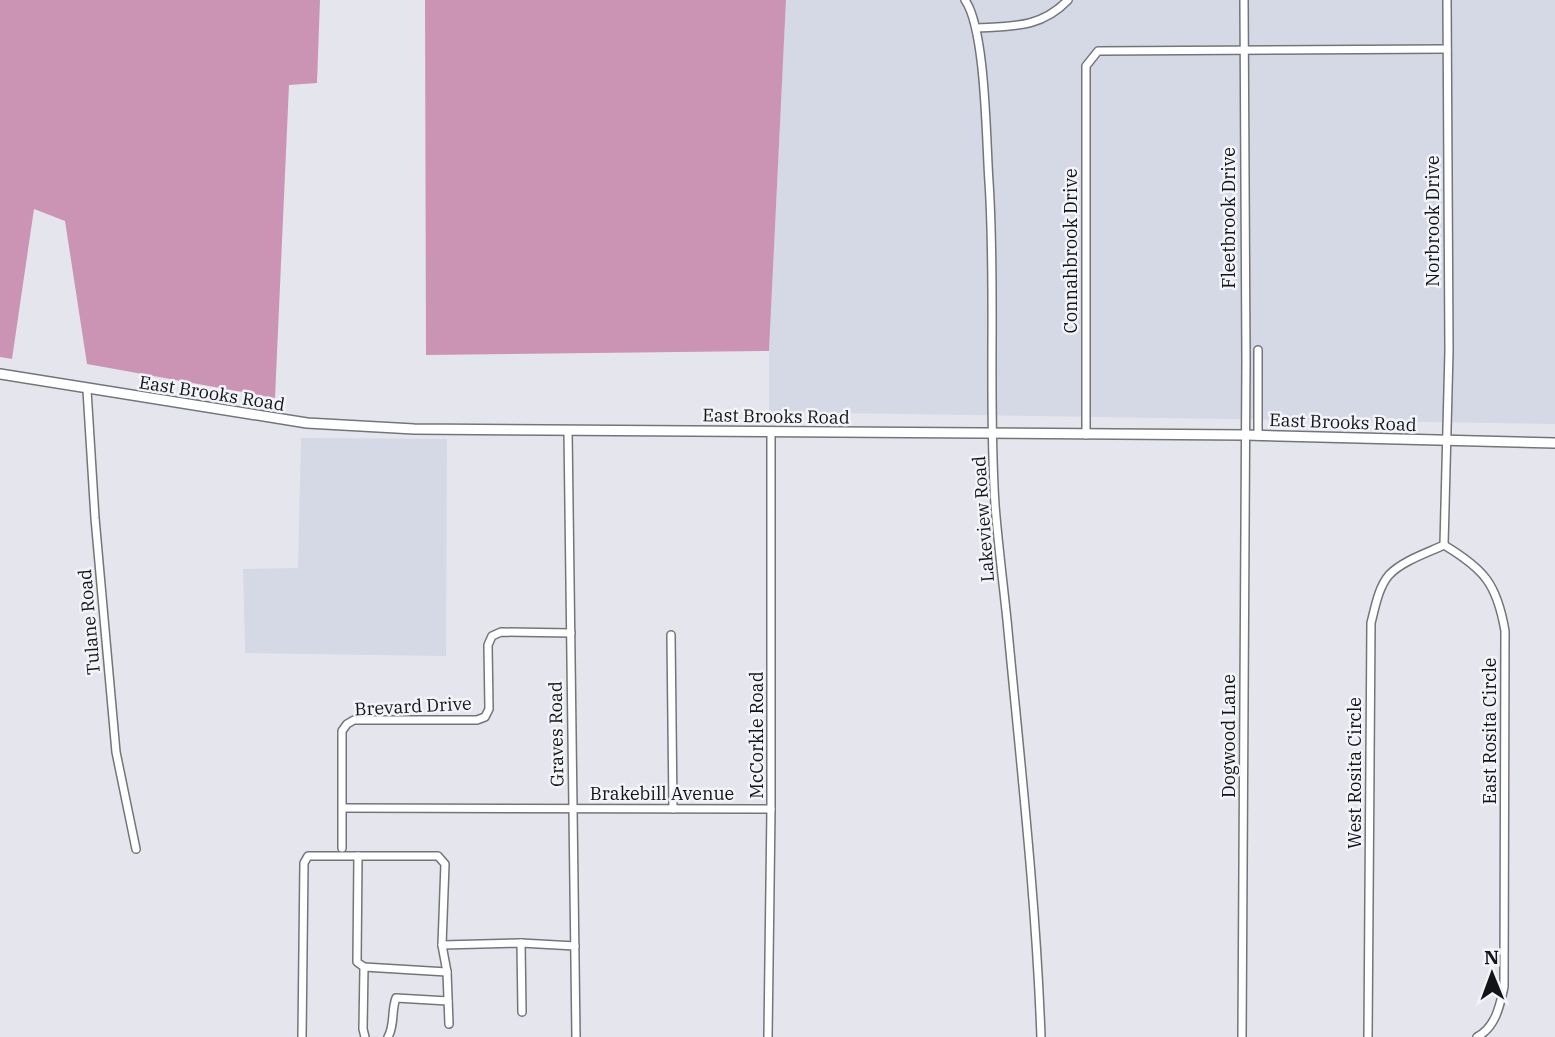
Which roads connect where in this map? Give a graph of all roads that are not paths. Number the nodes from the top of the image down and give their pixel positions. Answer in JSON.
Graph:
{"nodes":[{"id":1,"x":965,"y":0,"type":"edge"},
{"id":2,"x":1068,"y":0,"type":"edge"},
{"id":3,"x":1244,"y":0,"type":"edge"},
{"id":4,"x":1447,"y":0,"type":"edge"},
{"id":5,"x":977,"y":28,"type":"junction"},
{"id":6,"x":1447,"y":49,"type":"junction"},
{"id":7,"x":1244,"y":52,"type":"junction"},
{"id":8,"x":1258,"y":349,"type":"dead end"},
{"id":9,"x":0,"y":374,"type":"edge"},
{"id":10,"x":87,"y":390,"type":"junction"},
{"id":11,"x":1245,"y":412,"type":"junction"},
{"id":12,"x":1258,"y":412,"type":"junction"},
{"id":13,"x":568,"y":430,"type":"junction"},
{"id":14,"x":771,"y":432,"type":"junction"},
{"id":15,"x":992,"y":434,"type":"junction"},
{"id":16,"x":1086,"y":435,"type":"junction"},
{"id":17,"x":1245,"y":435,"type":"junction"},
{"id":18,"x":1258,"y":436,"type":"junction"},
{"id":19,"x":1446,"y":441,"type":"junction"},
{"id":20,"x":1555,"y":443,"type":"edge"},
{"id":21,"x":1444,"y":545,"type":"junction"},
{"id":22,"x":571,"y":633,"type":"junction"},
{"id":23,"x":671,"y":635,"type":"dead end"},
{"id":24,"x":343,"y":808,"type":"junction"},
{"id":25,"x":573,"y":808,"type":"junction"},
{"id":26,"x":673,"y":809,"type":"junction"},
{"id":27,"x":771,"y":809,"type":"junction"},
{"id":28,"x":342,"y":848,"type":"dead end"},
{"id":29,"x":136,"y":849,"type":"dead end"},
{"id":30,"x":358,"y":856,"type":"junction"},
{"id":31,"x":521,"y":943,"type":"junction"},
{"id":32,"x":442,"y":945,"type":"junction"},
{"id":33,"x":575,"y":946,"type":"junction"},
{"id":34,"x":364,"y":967,"type":"junction"},
{"id":35,"x":447,"y":972,"type":"junction"},
{"id":36,"x":448,"y":1000,"type":"junction"},
{"id":37,"x":522,"y":1012,"type":"dead end"},
{"id":38,"x":449,"y":1024,"type":"dead end"},
{"id":39,"x":302,"y":1037,"type":"edge"},
{"id":40,"x":365,"y":1037,"type":"edge"},
{"id":41,"x":388,"y":1037,"type":"edge"},
{"id":42,"x":576,"y":1037,"type":"edge"},
{"id":43,"x":768,"y":1037,"type":"edge"},
{"id":44,"x":1041,"y":1037,"type":"edge"},
{"id":45,"x":1242,"y":1037,"type":"edge"},
{"id":46,"x":1368,"y":1037,"type":"edge"},
{"id":47,"x":1477,"y":1037,"type":"edge"}],
"edges":[{"from":1,"to":5,"type":"street","name":"Lakeview Road"},
{"from":2,"to":5,"type":"street"},
{"from":3,"to":7,"type":"street","name":"Fleetbrook Drive"},
{"from":4,"to":6,"type":"street","name":"Norbrook Drive"},
{"from":5,"to":15,"type":"street","name":"Lakeview Road"},
{"from":6,"to":7,"type":"street"},
{"from":6,"to":19,"type":"street","name":"Norbrook Drive"},
{"from":7,"to":11,"type":"street","name":"Fleetbrook Drive"},
{"from":7,"to":16,"type":"street","name":"Connahbrook Drive"},
{"from":8,"to":12,"type":"street"},
{"from":9,"to":10,"type":"main road","name":"East Brooks Road"},
{"from":10,"to":13,"type":"main road","name":"East Brooks Road"},
{"from":10,"to":29,"type":"street","name":"Tulane Road"},
{"from":11,"to":12,"type":"street"},
{"from":11,"to":17,"type":"street","name":"Fleetbrook Drive"},
{"from":12,"to":18,"type":"street"},
{"from":13,"to":14,"type":"main road","name":"East Brooks Road"},
{"from":13,"to":22,"type":"street","name":"Graves Road"},
{"from":14,"to":15,"type":"main road","name":"East Brooks Road"},
{"from":14,"to":27,"type":"street","name":"McCorkle Road"},
{"from":15,"to":16,"type":"main road","name":"East Brooks Road"},
{"from":15,"to":44,"type":"street","name":"Lakeview Road"},
{"from":16,"to":17,"type":"main road","name":"East Brooks Road"},
{"from":17,"to":18,"type":"main road","name":"East Brooks Road"},
{"from":17,"to":45,"type":"street","name":"Dogwood Lane"},
{"from":18,"to":19,"type":"main road","name":"East Brooks Road"},
{"from":19,"to":20,"type":"main road","name":"East Brooks Road"},
{"from":19,"to":21,"type":"street"},
{"from":21,"to":46,"type":"street","name":"West Rosita Circle"},
{"from":21,"to":47,"type":"street","name":"East Rosita Circle"},
{"from":22,"to":24,"type":"street","name":"Brevard Drive"},
{"from":22,"to":25,"type":"street","name":"Graves Road"},
{"from":23,"to":26,"type":"street"},
{"from":24,"to":25,"type":"street","name":"Brakebill Avenue"},
{"from":24,"to":28,"type":"street","name":"Brevard Drive"},
{"from":25,"to":26,"type":"street","name":"Brakebill Avenue"},
{"from":25,"to":33,"type":"street","name":"Graves Road"},
{"from":26,"to":27,"type":"street","name":"Brakebill Avenue"},
{"from":27,"to":43,"type":"street","name":"McCorkle Road"},
{"from":30,"to":32,"type":"street"},
{"from":30,"to":34,"type":"street"},
{"from":30,"to":39,"type":"street"},
{"from":31,"to":32,"type":"street"},
{"from":31,"to":33,"type":"street"},
{"from":31,"to":37,"type":"street"},
{"from":32,"to":35,"type":"street"},
{"from":33,"to":42,"type":"street","name":"Graves Road"},
{"from":34,"to":35,"type":"street"},
{"from":34,"to":40,"type":"street"},
{"from":35,"to":36,"type":"street"},
{"from":36,"to":38,"type":"street"},
{"from":36,"to":41,"type":"street"}]}
